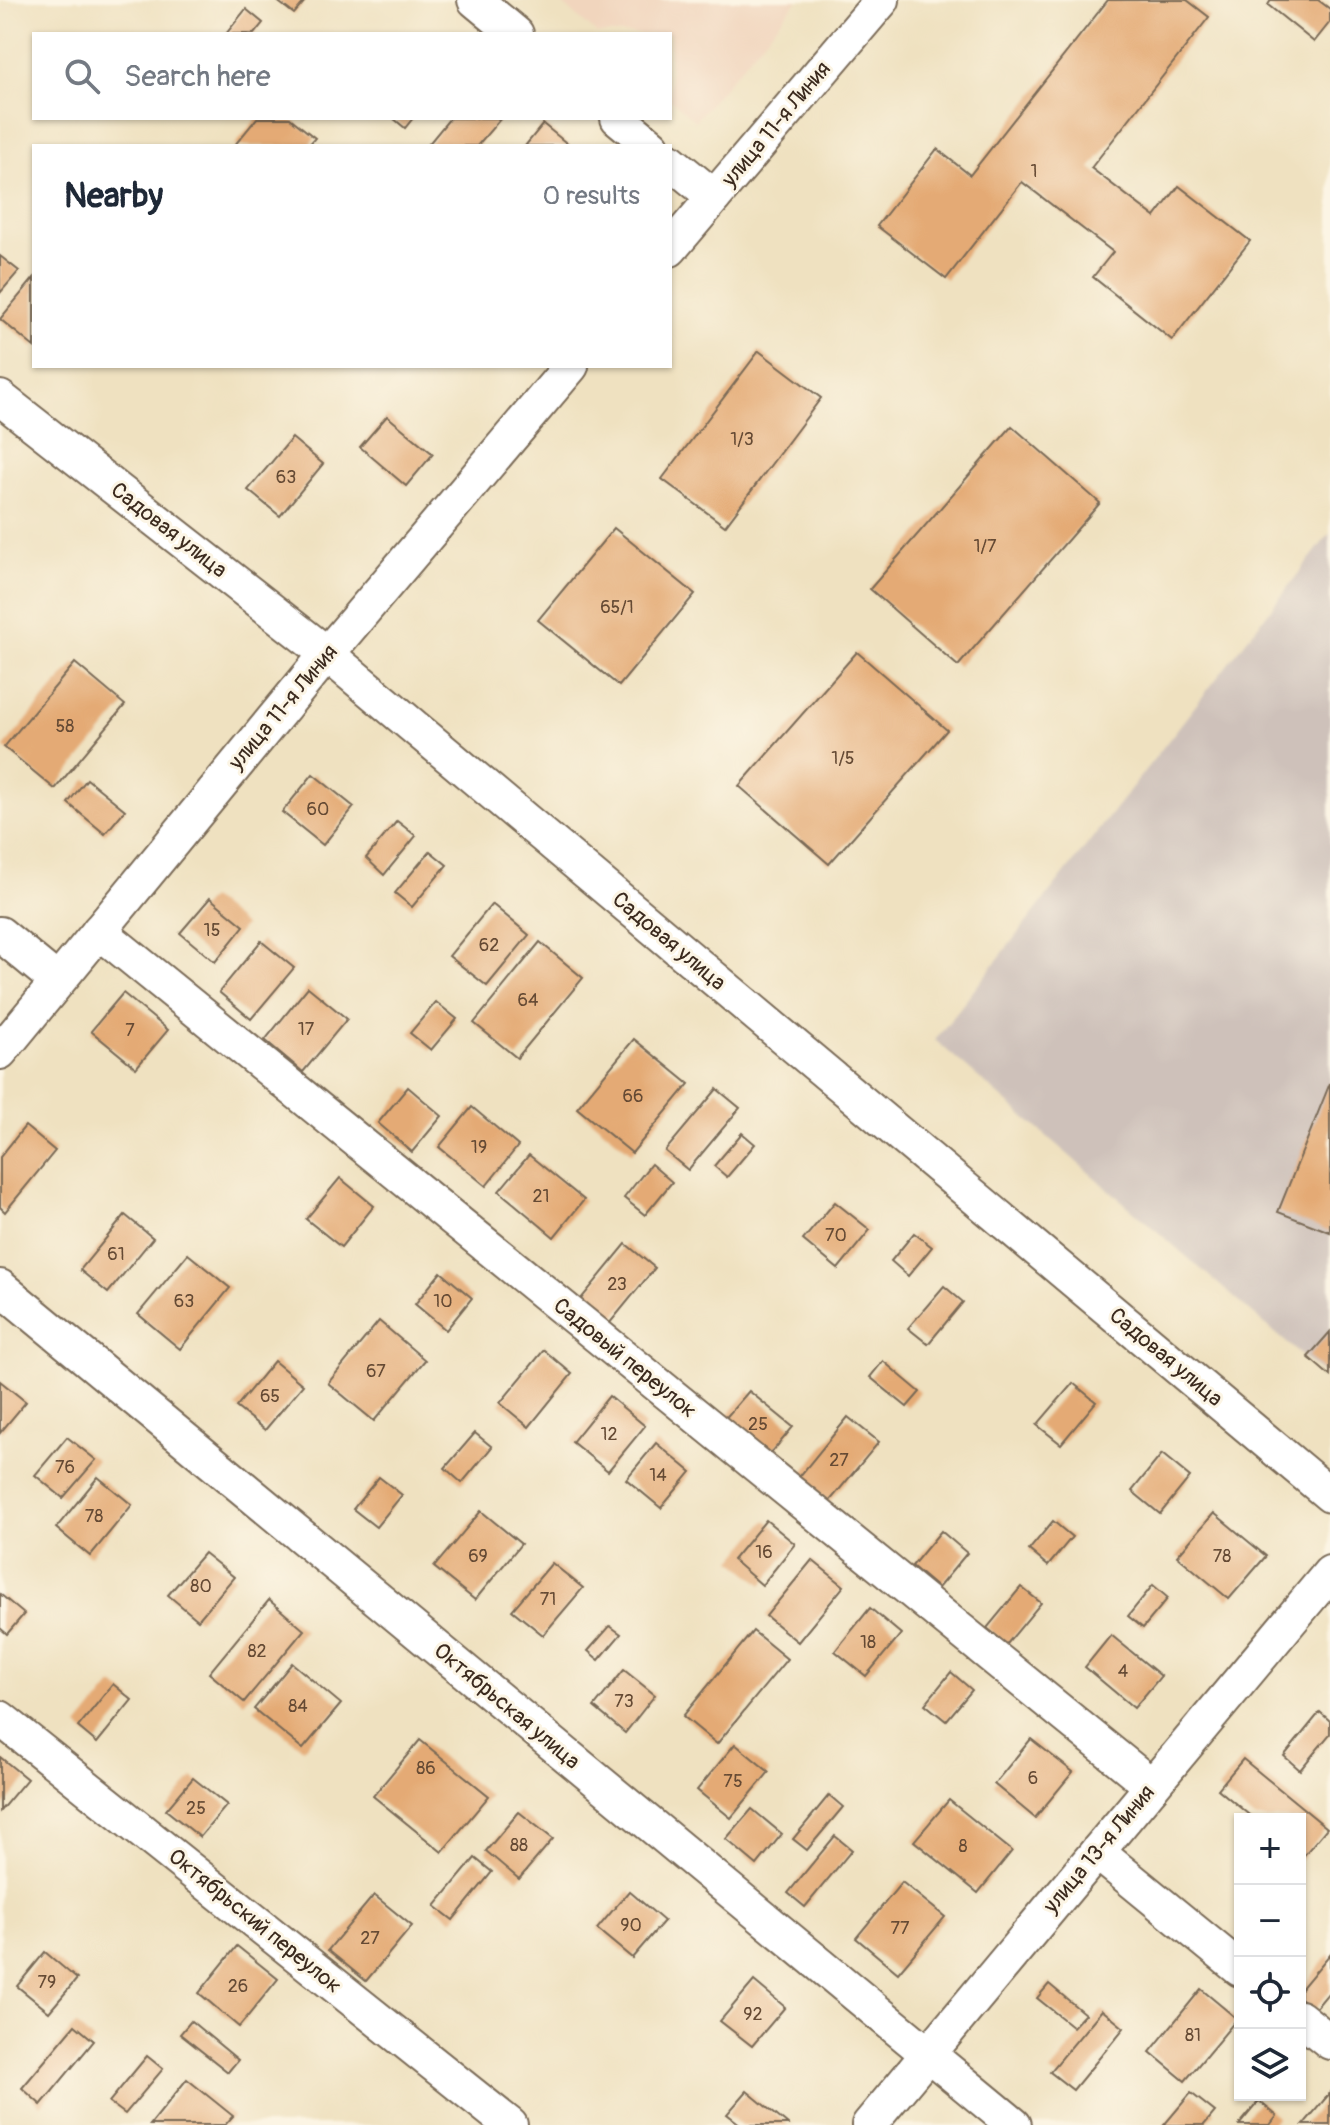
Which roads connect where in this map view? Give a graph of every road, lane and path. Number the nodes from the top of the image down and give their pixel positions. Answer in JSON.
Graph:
{"nodes":[{"id":1,"x":475,"y":0,"type":"edge"},
{"id":2,"x":882,"y":0,"type":"edge"},
{"id":3,"x":514,"y":32,"type":"edge"},
{"id":4,"x":620,"y":120,"type":"edge"},
{"id":5,"x":650,"y":144,"type":"edge"},
{"id":6,"x":672,"y":163,"type":"edge"},
{"id":7,"x":714,"y":197,"type":"junction"},
{"id":8,"x":672,"y":247,"type":"edge"},
{"id":9,"x":569,"y":368,"type":"edge"},
{"id":10,"x":0,"y":398,"type":"edge"},
{"id":11,"x":327,"y":654,"type":"junction"},
{"id":12,"x":99,"y":931,"type":"junction"},
{"id":13,"x":0,"y":934,"type":"edge"},
{"id":14,"x":57,"y":981,"type":"junction"},
{"id":15,"x":0,"y":1052,"type":"edge"},
{"id":16,"x":0,"y":1287,"type":"edge"},
{"id":17,"x":1330,"y":1495,"type":"edge"},
{"id":18,"x":1330,"y":1573,"type":"edge"},
{"id":19,"x":0,"y":1718,"type":"edge"},
{"id":20,"x":1152,"y":1786,"type":"junction"},
{"id":21,"x":1097,"y":1852,"type":"junction"},
{"id":22,"x":1234,"y":1964,"type":"edge"},
{"id":23,"x":1306,"y":2023,"type":"edge"},
{"id":24,"x":1330,"y":2042,"type":"edge"},
{"id":25,"x":928,"y":2054,"type":"junction"},
{"id":26,"x":510,"y":2125,"type":"edge"},
{"id":27,"x":869,"y":2125,"type":"edge"},
{"id":28,"x":1014,"y":2125,"type":"edge"}],
"edges":[{"from":1,"to":3,"type":"street"},
{"from":2,"to":7,"type":"street","name":"улица 11-я Линия"},
{"from":4,"to":5,"type":"street"},
{"from":6,"to":7,"type":"street"},
{"from":7,"to":8,"type":"street","name":"улица 11-я Линия"},
{"from":9,"to":11,"type":"street","name":"улица 11-я Линия"},
{"from":10,"to":11,"type":"street","name":"Садовая улица"},
{"from":11,"to":12,"type":"street","name":"улица 11-я Линия"},
{"from":11,"to":17,"type":"street","name":"Садовая улица"},
{"from":12,"to":14,"type":"street","name":"улица 11-я Линия"},
{"from":12,"to":20,"type":"street","name":"Садовый переулок"},
{"from":13,"to":14,"type":"street"},
{"from":14,"to":15,"type":"street","name":"улица 11-я Линия"},
{"from":16,"to":25,"type":"street","name":"Октябрьская улица"},
{"from":18,"to":20,"type":"street","name":"улица 13-я Линия"},
{"from":19,"to":26,"type":"street","name":"Октябрьский переулок"},
{"from":20,"to":21,"type":"street","name":"улица 13-я Линия"},
{"from":21,"to":22,"type":"street"},
{"from":21,"to":25,"type":"street","name":"улица 13-я Линия"},
{"from":23,"to":24,"type":"street"},
{"from":25,"to":27,"type":"street","name":"улица 13-я Линия"},
{"from":25,"to":28,"type":"street","name":"Октябрьская улица"}]}
